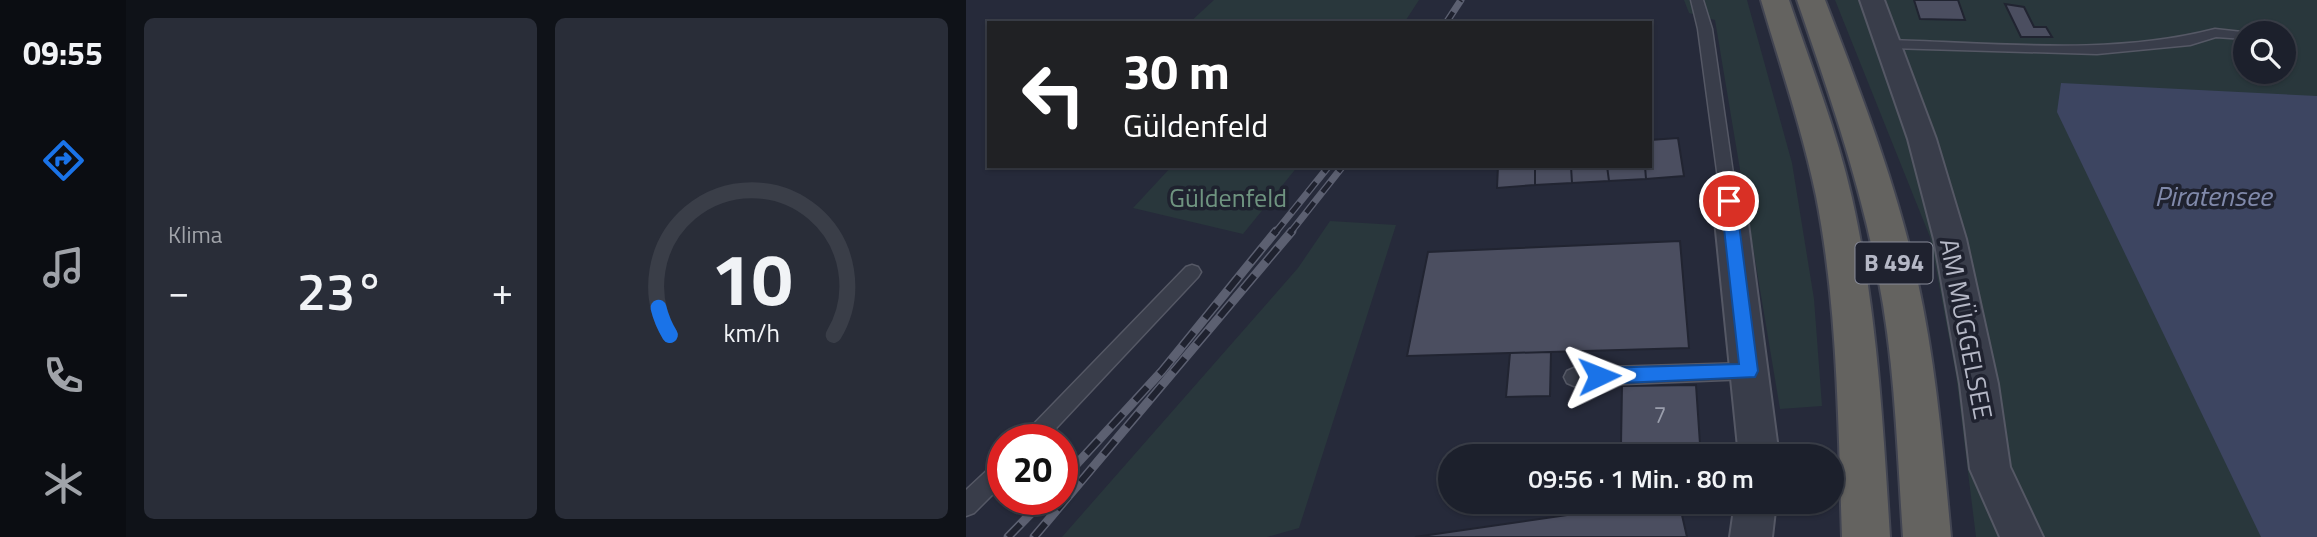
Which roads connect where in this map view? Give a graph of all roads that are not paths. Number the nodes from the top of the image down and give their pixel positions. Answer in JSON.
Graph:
{"nodes":[{"id":1,"x":1697,"y":0,"type":"edge"},
{"id":2,"x":1775,"y":0,"type":"edge"},
{"id":3,"x":1811,"y":0,"type":"edge"},
{"id":4,"x":1872,"y":0,"type":"edge"},
{"id":5,"x":2233,"y":34,"type":"edge"},
{"id":6,"x":1890,"y":44,"type":"junction"},
{"id":7,"x":1729,"y":201,"type":"joint"},
{"id":8,"x":1192,"y":272,"type":"dead end"},
{"id":9,"x":1749,"y":371,"type":"junction"},
{"id":10,"x":1574,"y":377,"type":"dead end"},
{"id":11,"x":1047,"y":424,"type":"edge"},
{"id":12,"x":1757,"y":444,"type":"edge"},
{"id":13,"x":987,"y":485,"type":"edge"},
{"id":14,"x":966,"y":505,"type":"edge"},
{"id":15,"x":1754,"y":514,"type":"edge"},
{"id":16,"x":1751,"y":537,"type":"edge"},
{"id":17,"x":1866,"y":537,"type":"edge"},
{"id":18,"x":1927,"y":537,"type":"edge"},
{"id":19,"x":2022,"y":537,"type":"edge"}],
"edges":[{"from":1,"to":7,"type":"lane"},
{"from":2,"to":17,"type":"highway","number":"B 494"},
{"from":3,"to":18,"type":"highway","number":"B 494"},
{"from":4,"to":6,"type":"street","name":"AM MÜGGELSEE"},
{"from":5,"to":6,"type":"lane"},
{"from":6,"to":19,"type":"street","name":"AM MÜGGELSEE"},
{"from":7,"to":9,"type":"street"},
{"from":8,"to":11,"type":"lane"},
{"from":9,"to":10,"type":"lane"},
{"from":9,"to":12,"type":"street"},
{"from":13,"to":14,"type":"lane"},
{"from":15,"to":16,"type":"street"}]}
